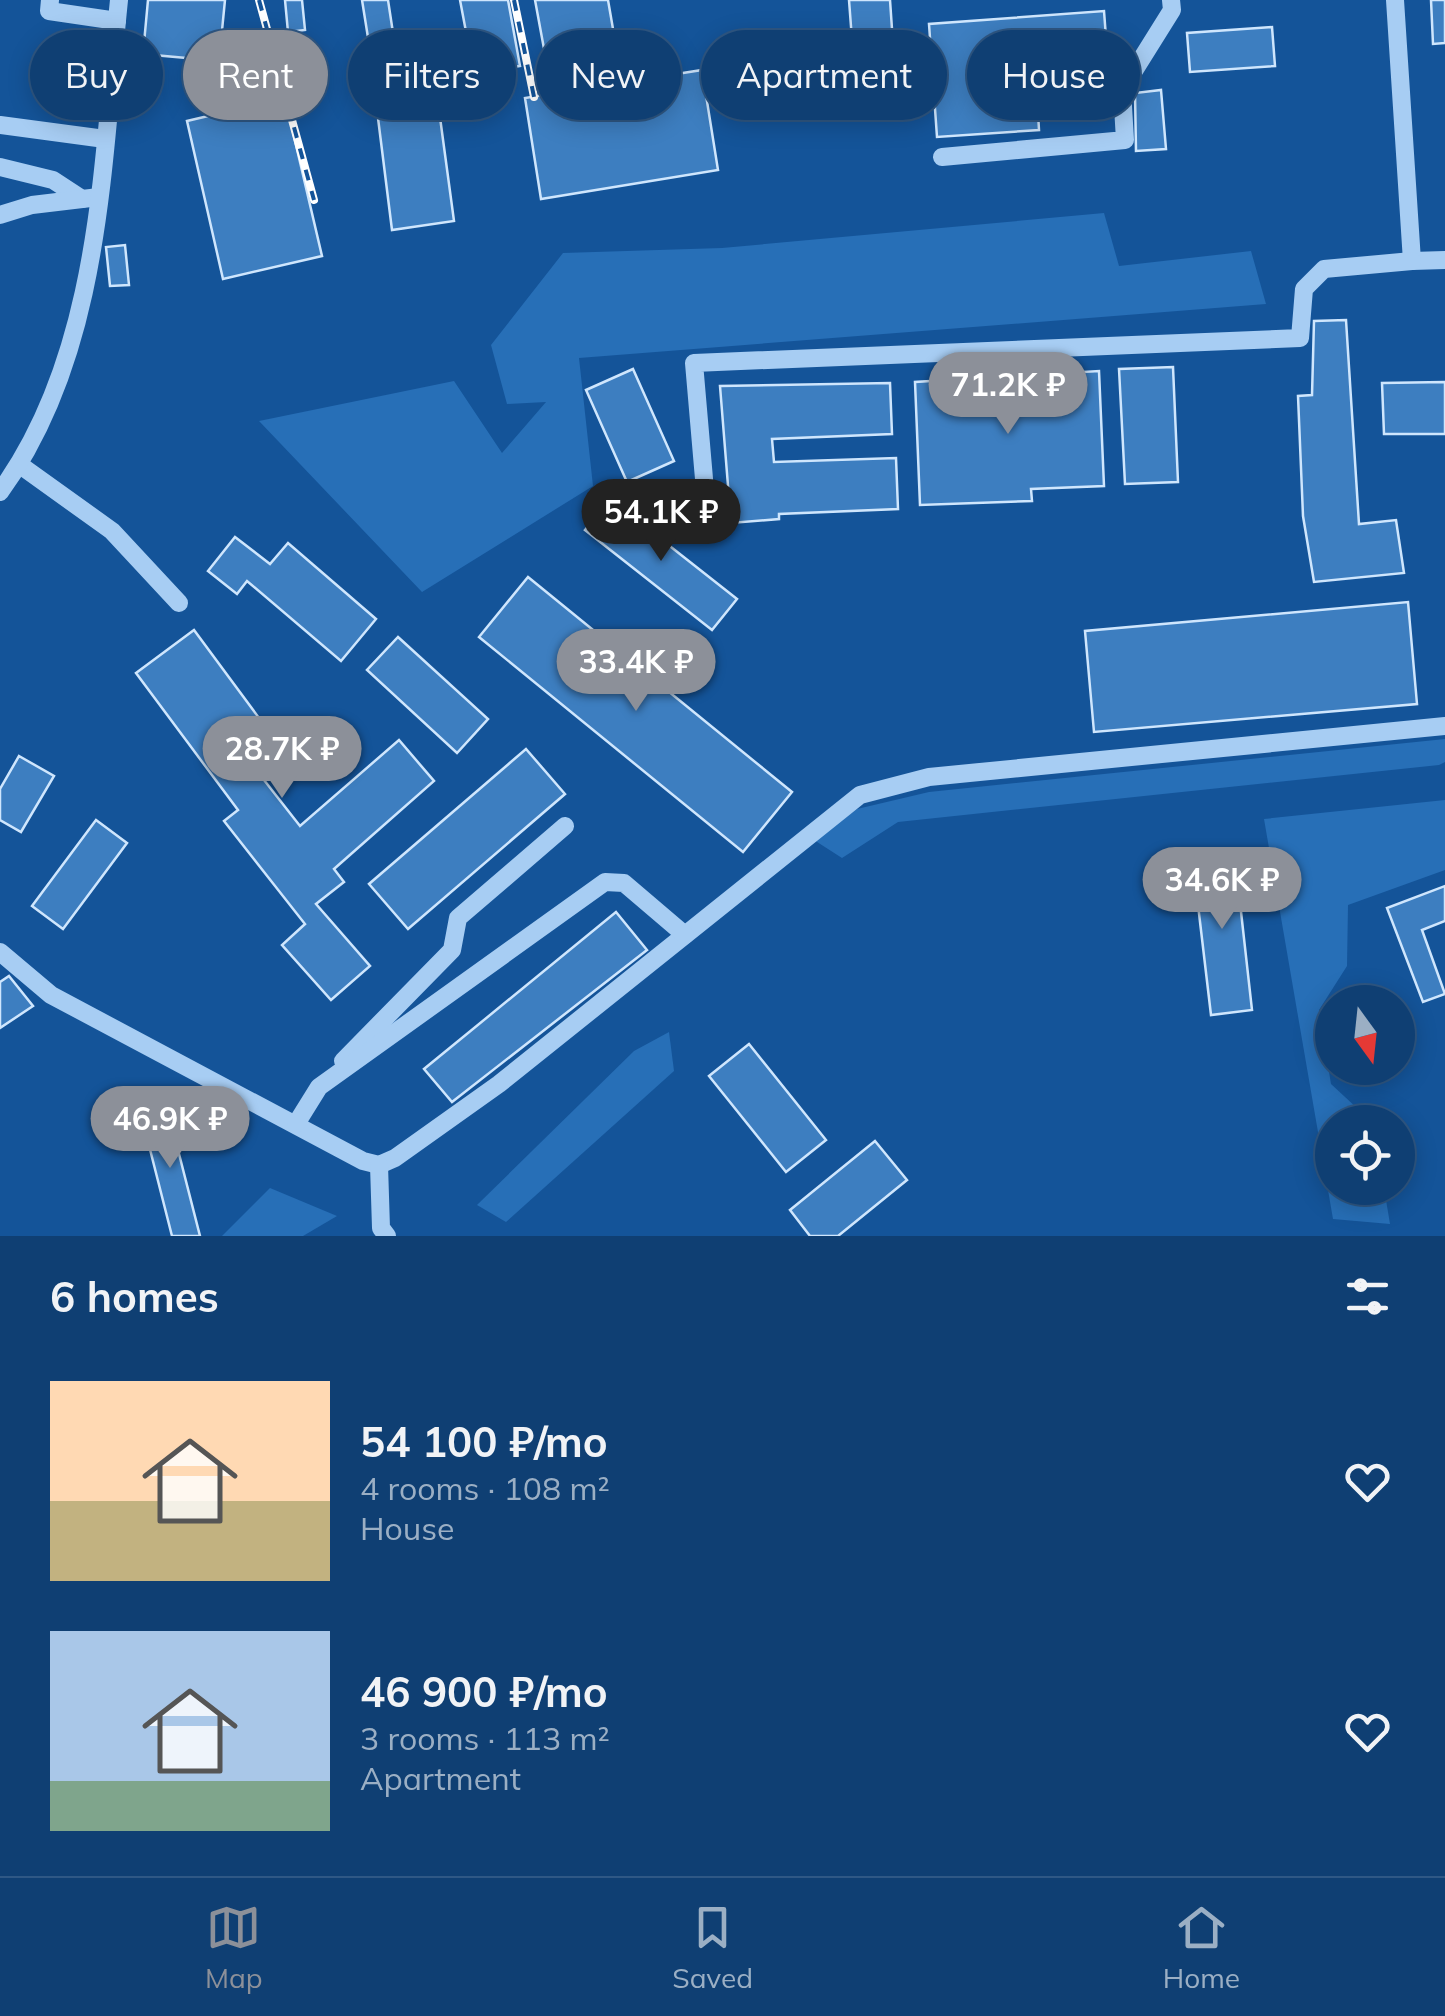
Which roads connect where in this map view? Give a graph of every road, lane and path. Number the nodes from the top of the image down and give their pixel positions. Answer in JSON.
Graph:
{"nodes":[{"id":1,"x":50,"y":0,"type":"edge"},
{"id":2,"x":120,"y":0,"type":"edge"},
{"id":3,"x":1171,"y":0,"type":"edge"},
{"id":4,"x":1396,"y":0,"type":"edge"},
{"id":5,"x":117,"y":20,"type":"junction"},
{"id":6,"x":3,"y":128,"type":"edge"},
{"id":7,"x":105,"y":139,"type":"junction"},
{"id":8,"x":942,"y":158,"type":"dead end"},
{"id":9,"x":0,"y":167,"type":"edge"},
{"id":10,"x":90,"y":198,"type":"junction"},
{"id":11,"x":0,"y":215,"type":"edge"},
{"id":12,"x":1445,"y":260,"type":"edge"},
{"id":13,"x":1412,"y":262,"type":"junction"},
{"id":14,"x":20,"y":465,"type":"junction"},
{"id":15,"x":0,"y":492,"type":"edge"},
{"id":16,"x":708,"y":525,"type":"dead end"},
{"id":17,"x":179,"y":603,"type":"dead end"},
{"id":18,"x":1445,"y":726,"type":"edge"},
{"id":19,"x":566,"y":826,"type":"dead end"},
{"id":20,"x":686,"y":935,"type":"junction"},
{"id":21,"x":0,"y":952,"type":"edge"},
{"id":22,"x":320,"y":1087,"type":"junction"},
{"id":23,"x":296,"y":1124,"type":"junction"},
{"id":24,"x":379,"y":1165,"type":"junction"},
{"id":25,"x":387,"y":1236,"type":"edge"}],
"edges":[{"from":1,"to":5,"type":"street"},
{"from":2,"to":5,"type":"street"},
{"from":3,"to":8,"type":"street"},
{"from":4,"to":13,"type":"street"},
{"from":5,"to":7,"type":"street"},
{"from":6,"to":7,"type":"street"},
{"from":7,"to":10,"type":"street"},
{"from":9,"to":10,"type":"street"},
{"from":10,"to":11,"type":"street"},
{"from":10,"to":14,"type":"street"},
{"from":12,"to":13,"type":"street"},
{"from":13,"to":16,"type":"street"},
{"from":14,"to":15,"type":"street"},
{"from":14,"to":17,"type":"street"},
{"from":18,"to":20,"type":"street"},
{"from":19,"to":22,"type":"street"},
{"from":20,"to":22,"type":"street"},
{"from":20,"to":24,"type":"street"},
{"from":21,"to":23,"type":"street"},
{"from":22,"to":23,"type":"street"},
{"from":23,"to":24,"type":"street"},
{"from":24,"to":25,"type":"street"}]}
